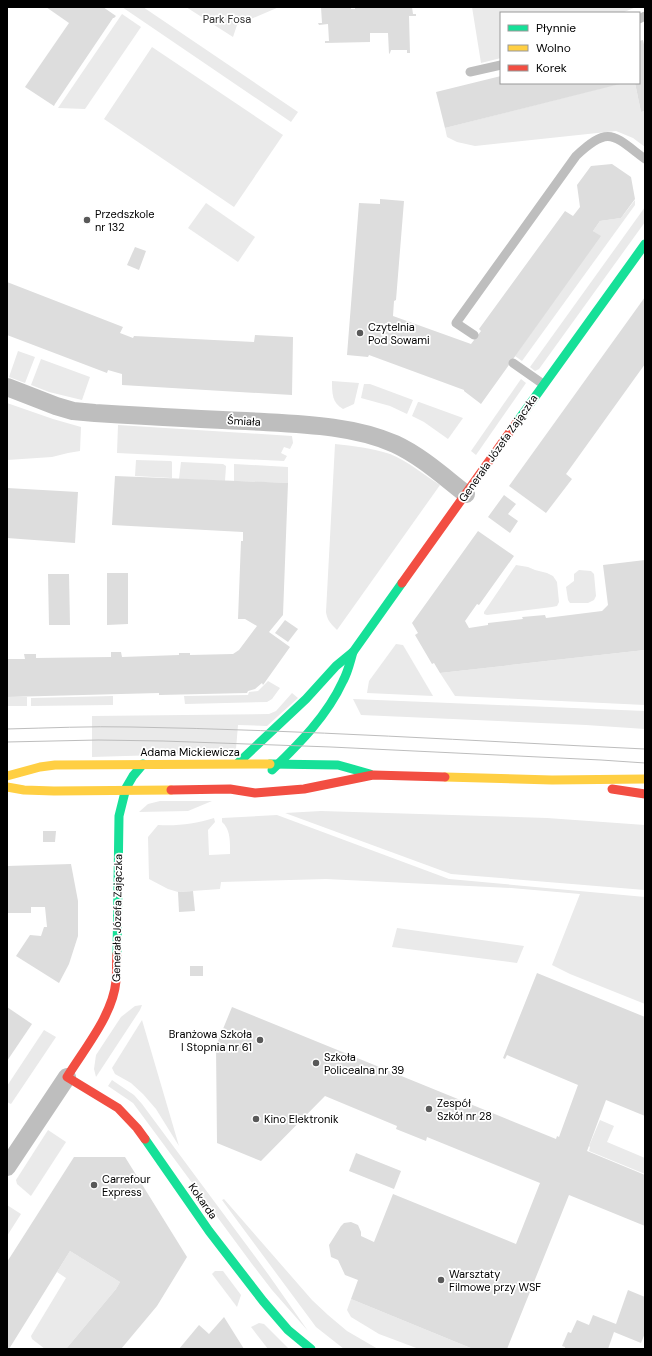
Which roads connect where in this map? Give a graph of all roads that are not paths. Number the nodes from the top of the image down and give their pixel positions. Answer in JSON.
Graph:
{"nodes":[{"id":1,"x":500,"y":65,"type":"edge"},
{"id":2,"x":470,"y":72,"type":"dead end"},
{"id":3,"x":645,"y":159,"type":"edge"},
{"id":4,"x":645,"y":244,"type":"edge"},
{"id":5,"x":474,"y":335,"type":"dead end"},
{"id":6,"x":513,"y":363,"type":"dead end"},
{"id":7,"x":543,"y":384,"type":"junction"},
{"id":8,"x":7,"y":387,"type":"edge"},
{"id":9,"x":466,"y":494,"type":"junction"},
{"id":10,"x":353,"y":652,"type":"junction"},
{"id":11,"x":238,"y":763,"type":"junction"},
{"id":12,"x":143,"y":764,"type":"junction"},
{"id":13,"x":278,"y":764,"type":"junction"},
{"id":14,"x":373,"y":775,"type":"junction"},
{"id":15,"x":7,"y":776,"type":"edge"},
{"id":16,"x":264,"y":776,"type":"dead end"},
{"id":17,"x":645,"y":779,"type":"edge"},
{"id":18,"x":552,"y":780,"type":"junction"},
{"id":19,"x":252,"y":782,"type":"dead end"},
{"id":20,"x":7,"y":786,"type":"edge"},
{"id":21,"x":230,"y":789,"type":"junction"},
{"id":22,"x":124,"y":790,"type":"junction"},
{"id":23,"x":645,"y":794,"type":"edge"},
{"id":24,"x":67,"y":1077,"type":"junction"},
{"id":25,"x":7,"y":1168,"type":"edge"},
{"id":26,"x":312,"y":1349,"type":"edge"}],
"edges":[{"from":1,"to":2,"type":"lane"},
{"from":3,"to":5,"type":"lane"},
{"from":4,"to":7,"type":"street","name":"Generała Józefa Zajączka"},
{"from":6,"to":7,"type":"lane"},
{"from":7,"to":9,"type":"street","name":"Generała Józefa Zajączka"},
{"from":8,"to":9,"type":"street","name":"Śmiała"},
{"from":9,"to":10,"type":"street","name":"Generała Józefa Zajączka"},
{"from":10,"to":11,"type":"street","name":"Generała Józefa Zajączka"},
{"from":10,"to":13,"type":"street","name":"Generała Józefa Zajączka"},
{"from":11,"to":12,"type":"street","name":"Adama Mickiewicza"},
{"from":11,"to":13,"type":"street","name":"Adama Mickiewicza"},
{"from":12,"to":15,"type":"street","name":"Adama Mickiewicza"},
{"from":12,"to":22,"type":"street","name":"Generała Józefa Zajączka"},
{"from":13,"to":14,"type":"street","name":"Adama Mickiewicza"},
{"from":13,"to":16,"type":"street","name":"Generała Józefa Zajączka"},
{"from":14,"to":18,"type":"street","name":"Adama Mickiewicza"},
{"from":14,"to":21,"type":"street","name":"Adama Mickiewicza"},
{"from":17,"to":18,"type":"street","name":"Adama Mickiewicza"},
{"from":18,"to":23,"type":"street","name":"Adama Mickiewicza"},
{"from":19,"to":21,"type":"street"},
{"from":20,"to":22,"type":"street","name":"Adama Mickiewicza"},
{"from":21,"to":22,"type":"street","name":"Adama Mickiewicza"},
{"from":22,"to":24,"type":"street","name":"Generała Józefa Zajączka"},
{"from":24,"to":25,"type":"street","name":"Generała Józefa Zajączka"},
{"from":24,"to":26,"type":"street","name":"Kokarda"}]}
